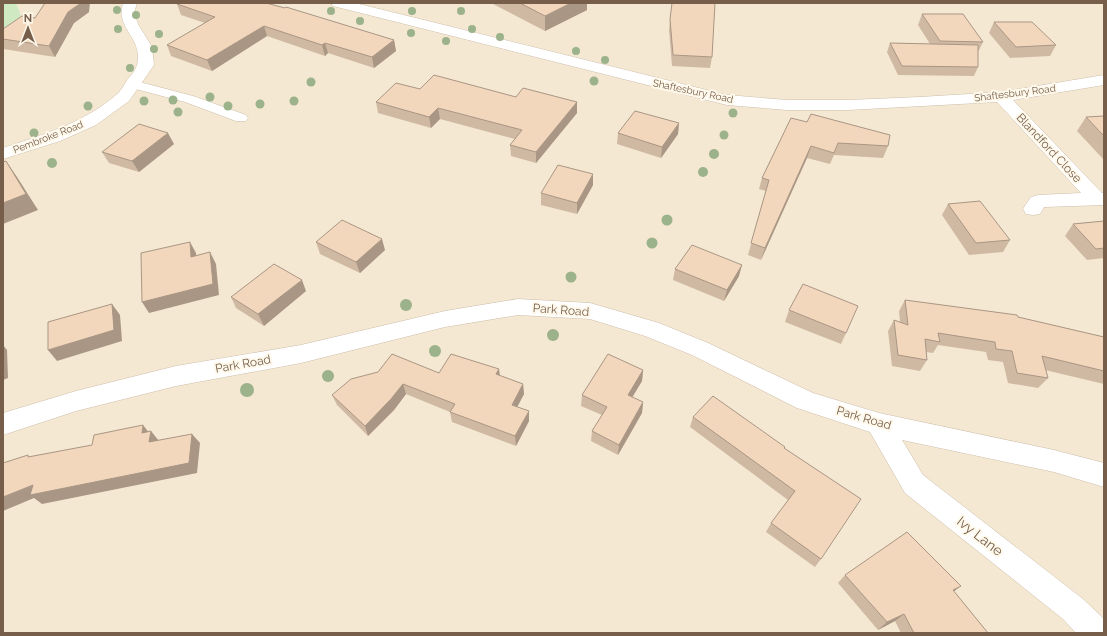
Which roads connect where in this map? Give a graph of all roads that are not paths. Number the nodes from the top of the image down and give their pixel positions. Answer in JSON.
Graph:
{"nodes":[{"id":1,"x":130,"y":3,"type":"edge"},
{"id":2,"x":338,"y":3,"type":"edge"},
{"id":3,"x":1104,"y":80,"type":"edge"},
{"id":4,"x":132,"y":84,"type":"junction"},
{"id":5,"x":1001,"y":97,"type":"junction"},
{"id":6,"x":241,"y":118,"type":"dead end"},
{"id":7,"x":3,"y":154,"type":"edge"},
{"id":8,"x":1100,"y":199,"type":"edge"},
{"id":9,"x":1033,"y":209,"type":"dead end"},
{"id":10,"x":3,"y":424,"type":"edge"},
{"id":11,"x":879,"y":424,"type":"junction"},
{"id":12,"x":1104,"y":475,"type":"edge"},
{"id":13,"x":1097,"y":633,"type":"edge"}],
"edges":[{"from":1,"to":4,"type":"street","name":"Pembroke Road"},
{"from":2,"to":5,"type":"street","name":"Shaftesbury Road"},
{"from":3,"to":5,"type":"street","name":"Shaftesbury Road"},
{"from":4,"to":6,"type":"lane"},
{"from":4,"to":7,"type":"street","name":"Pembroke Road"},
{"from":5,"to":8,"type":"street","name":"Blandford Close"},
{"from":8,"to":9,"type":"street","name":"Blandford Close"},
{"from":10,"to":11,"type":"street","name":"Park Road"},
{"from":11,"to":12,"type":"street","name":"Park Road"},
{"from":11,"to":13,"type":"street","name":"Ivy Lane"}]}
